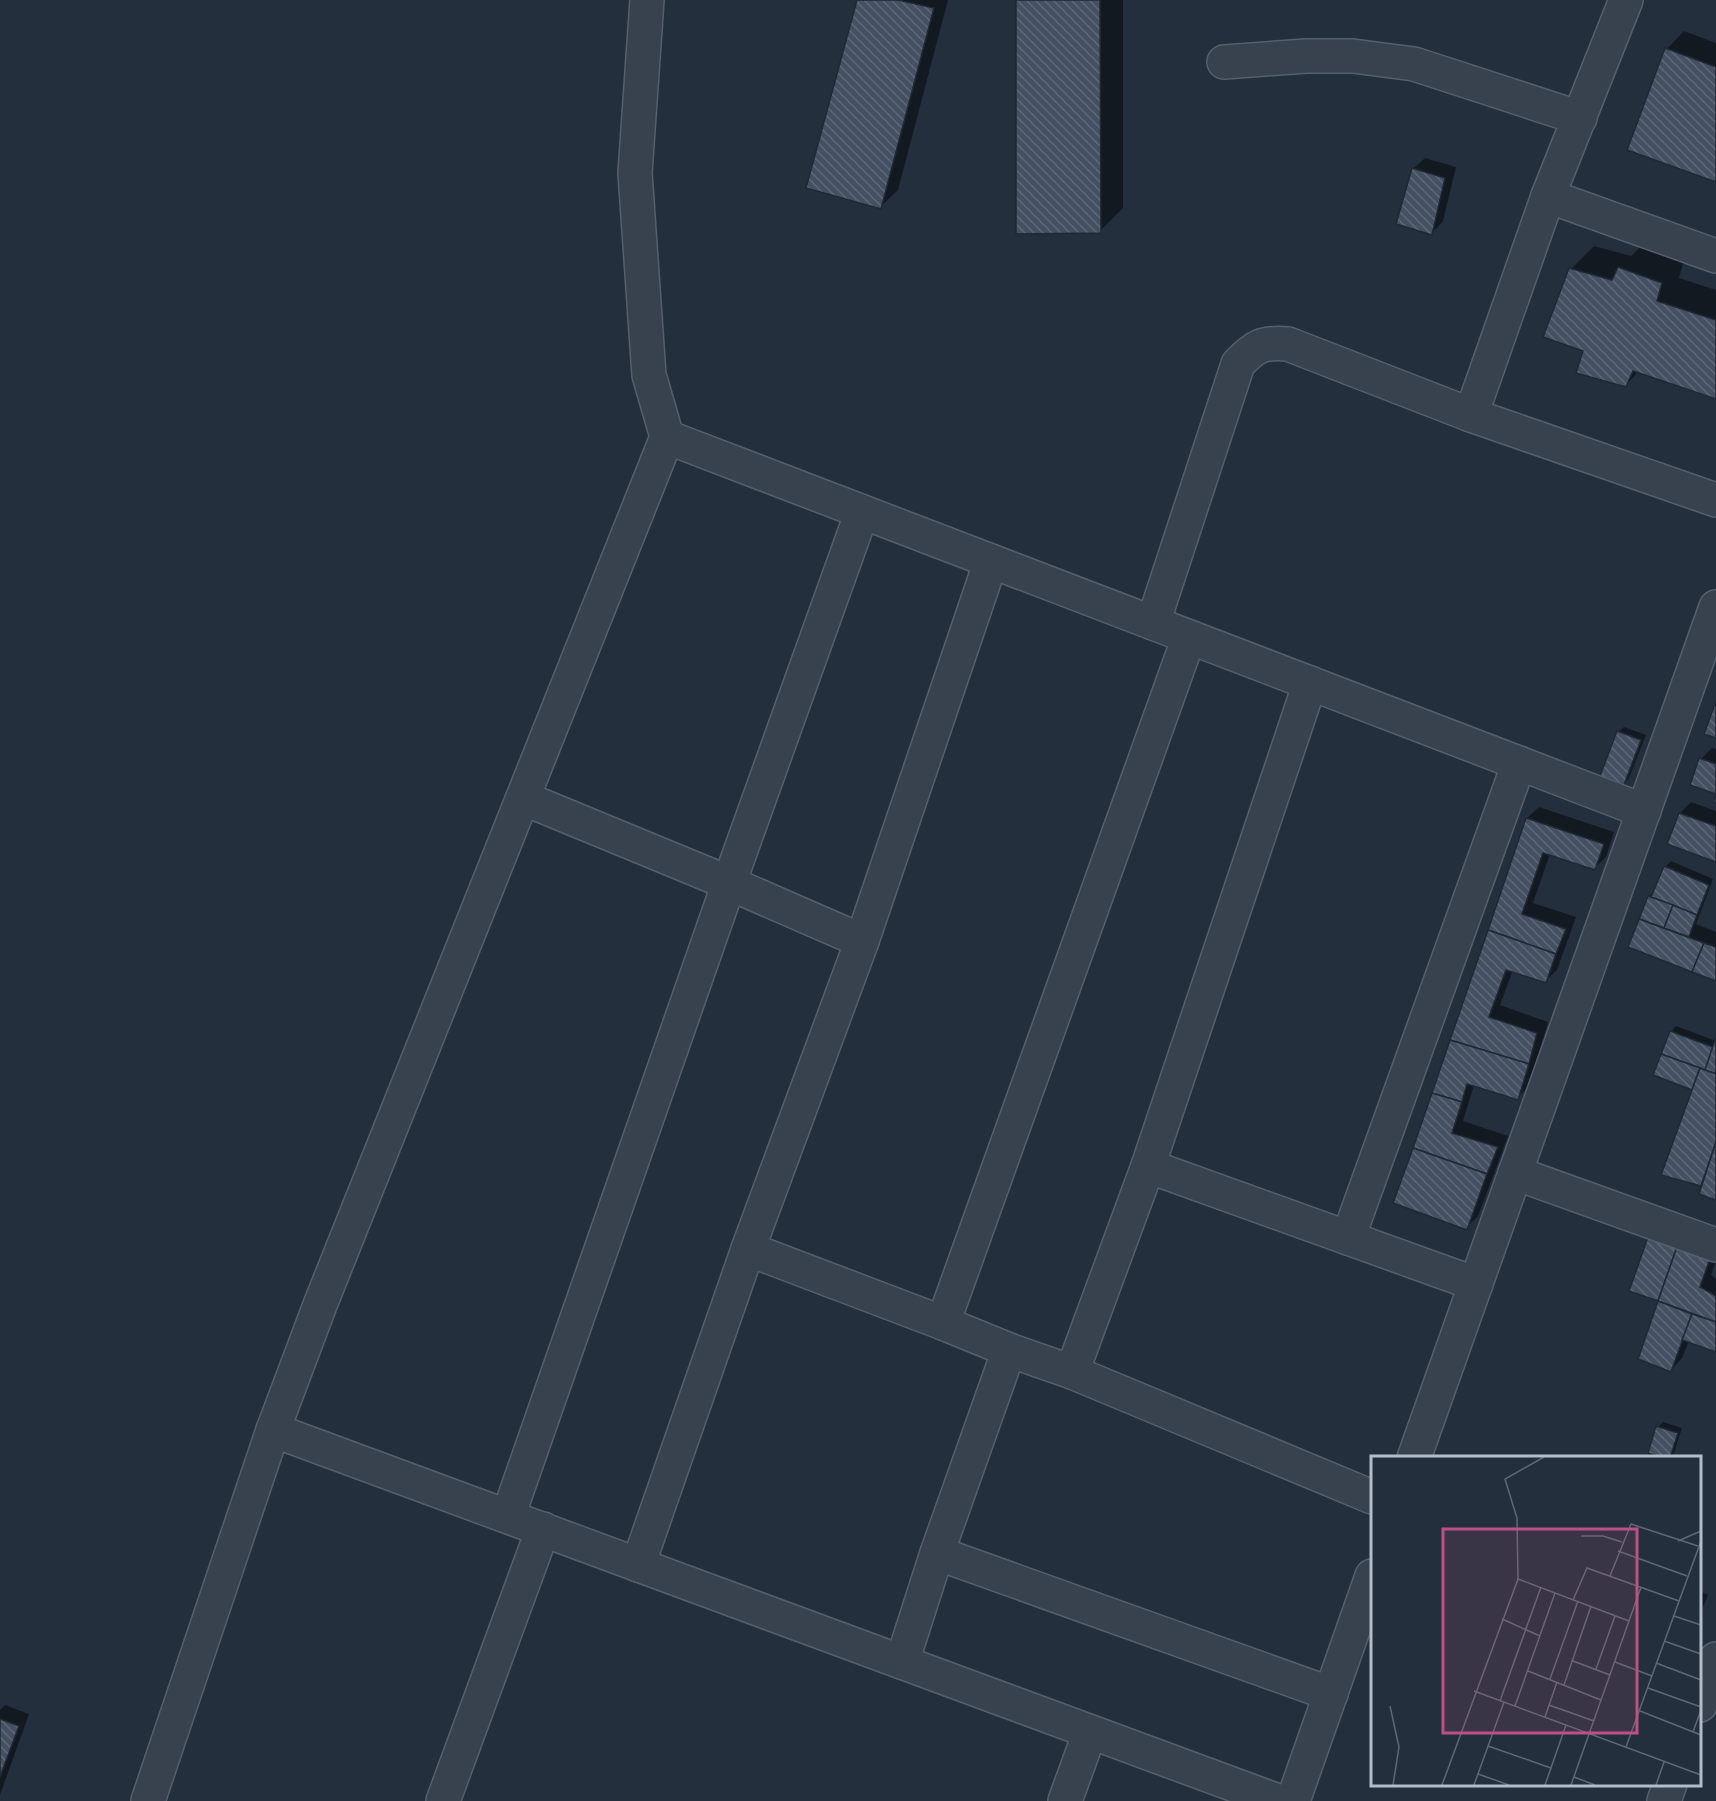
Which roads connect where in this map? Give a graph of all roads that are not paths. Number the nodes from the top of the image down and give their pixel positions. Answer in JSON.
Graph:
{"nodes":[{"id":1,"x":647,"y":0,"type":"edge"},
{"id":2,"x":1626,"y":0,"type":"edge"},
{"id":3,"x":1224,"y":62,"type":"dead end"},
{"id":4,"x":1580,"y":118,"type":"junction"},
{"id":5,"x":1548,"y":196,"type":"junction"},
{"id":6,"x":1716,"y":256,"type":"edge"},
{"id":7,"x":1471,"y":414,"type":"junction"},
{"id":8,"x":667,"y":437,"type":"junction"},
{"id":9,"x":1716,"y":500,"type":"edge"},
{"id":10,"x":862,"y":512,"type":"junction"},
{"id":11,"x":991,"y":561,"type":"junction"},
{"id":12,"x":1716,"y":607,"type":"edge"},
{"id":13,"x":1153,"y":623,"type":"junction"},
{"id":14,"x":1189,"y":637,"type":"junction"},
{"id":15,"x":1311,"y":683,"type":"junction"},
{"id":16,"x":1519,"y":763,"type":"junction"},
{"id":17,"x":523,"y":798,"type":"junction"},
{"id":18,"x":1644,"y":811,"type":"junction"},
{"id":19,"x":729,"y":883,"type":"junction"},
{"id":20,"x":862,"y":941,"type":"junction"},
{"id":21,"x":1148,"y":1166,"type":"junction"},
{"id":22,"x":1515,"y":1173,"type":"junction"},
{"id":23,"x":1348,"y":1238,"type":"junction"},
{"id":24,"x":1716,"y":1245,"type":"edge"},
{"id":25,"x":748,"y":1249,"type":"junction"},
{"id":26,"x":1476,"y":1284,"type":"junction"},
{"id":27,"x":943,"y":1323,"type":"junction"},
{"id":28,"x":1009,"y":1350,"type":"junction"},
{"id":29,"x":1072,"y":1372,"type":"junction"},
{"id":30,"x":273,"y":1430,"type":"junction"},
{"id":31,"x":1415,"y":1456,"type":"edge"},
{"id":32,"x":1371,"y":1497,"type":"edge"},
{"id":33,"x":508,"y":1516,"type":"junction"},
{"id":34,"x":543,"y":1529,"type":"junction"},
{"id":35,"x":937,"y":1552,"type":"junction"},
{"id":36,"x":638,"y":1565,"type":"junction"},
{"id":37,"x":1371,"y":1579,"type":"edge"},
{"id":38,"x":1716,"y":1659,"type":"edge"},
{"id":39,"x":902,"y":1662,"type":"junction"},
{"id":40,"x":1331,"y":1694,"type":"junction"},
{"id":41,"x":1701,"y":1702,"type":"edge"},
{"id":42,"x":1090,"y":1732,"type":"junction"},
{"id":43,"x":1670,"y":1786,"type":"edge"},
{"id":44,"x":148,"y":1801,"type":"edge"},
{"id":45,"x":443,"y":1801,"type":"edge"},
{"id":46,"x":1065,"y":1801,"type":"edge"},
{"id":47,"x":1278,"y":1801,"type":"edge"},
{"id":48,"x":1293,"y":1801,"type":"edge"},
{"id":49,"x":1664,"y":1801,"type":"edge"}],
"edges":[{"from":1,"to":8,"type":"street"},
{"from":2,"to":4,"type":"street"},
{"from":3,"to":4,"type":"street"},
{"from":4,"to":5,"type":"street"},
{"from":5,"to":6,"type":"street"},
{"from":5,"to":7,"type":"street"},
{"from":7,"to":9,"type":"street"},
{"from":7,"to":13,"type":"street"},
{"from":8,"to":10,"type":"street"},
{"from":8,"to":17,"type":"street"},
{"from":10,"to":11,"type":"street"},
{"from":10,"to":19,"type":"street"},
{"from":11,"to":13,"type":"street"},
{"from":11,"to":20,"type":"street"},
{"from":12,"to":18,"type":"street"},
{"from":13,"to":14,"type":"street"},
{"from":14,"to":15,"type":"street"},
{"from":14,"to":27,"type":"street"},
{"from":15,"to":16,"type":"street"},
{"from":15,"to":21,"type":"street"},
{"from":16,"to":18,"type":"street"},
{"from":16,"to":23,"type":"street"},
{"from":17,"to":19,"type":"street"},
{"from":17,"to":30,"type":"street"},
{"from":18,"to":22,"type":"street"},
{"from":19,"to":20,"type":"street"},
{"from":19,"to":33,"type":"street"},
{"from":20,"to":25,"type":"street"},
{"from":21,"to":23,"type":"street"},
{"from":21,"to":29,"type":"street"},
{"from":22,"to":24,"type":"street"},
{"from":22,"to":26,"type":"street"},
{"from":23,"to":26,"type":"street"},
{"from":25,"to":27,"type":"street"},
{"from":25,"to":36,"type":"street"},
{"from":26,"to":31,"type":"street"},
{"from":27,"to":28,"type":"street"},
{"from":28,"to":29,"type":"street"},
{"from":28,"to":35,"type":"street"},
{"from":29,"to":32,"type":"street"},
{"from":30,"to":33,"type":"street"},
{"from":30,"to":44,"type":"street"},
{"from":33,"to":34,"type":"street"},
{"from":34,"to":36,"type":"street"},
{"from":34,"to":45,"type":"street"},
{"from":35,"to":39,"type":"street"},
{"from":35,"to":40,"type":"street"},
{"from":36,"to":39,"type":"street"},
{"from":37,"to":40,"type":"street"},
{"from":38,"to":41,"type":"street"},
{"from":39,"to":42,"type":"street"},
{"from":40,"to":48,"type":"street"},
{"from":42,"to":46,"type":"street"},
{"from":42,"to":47,"type":"street"},
{"from":43,"to":49,"type":"street"}]}
